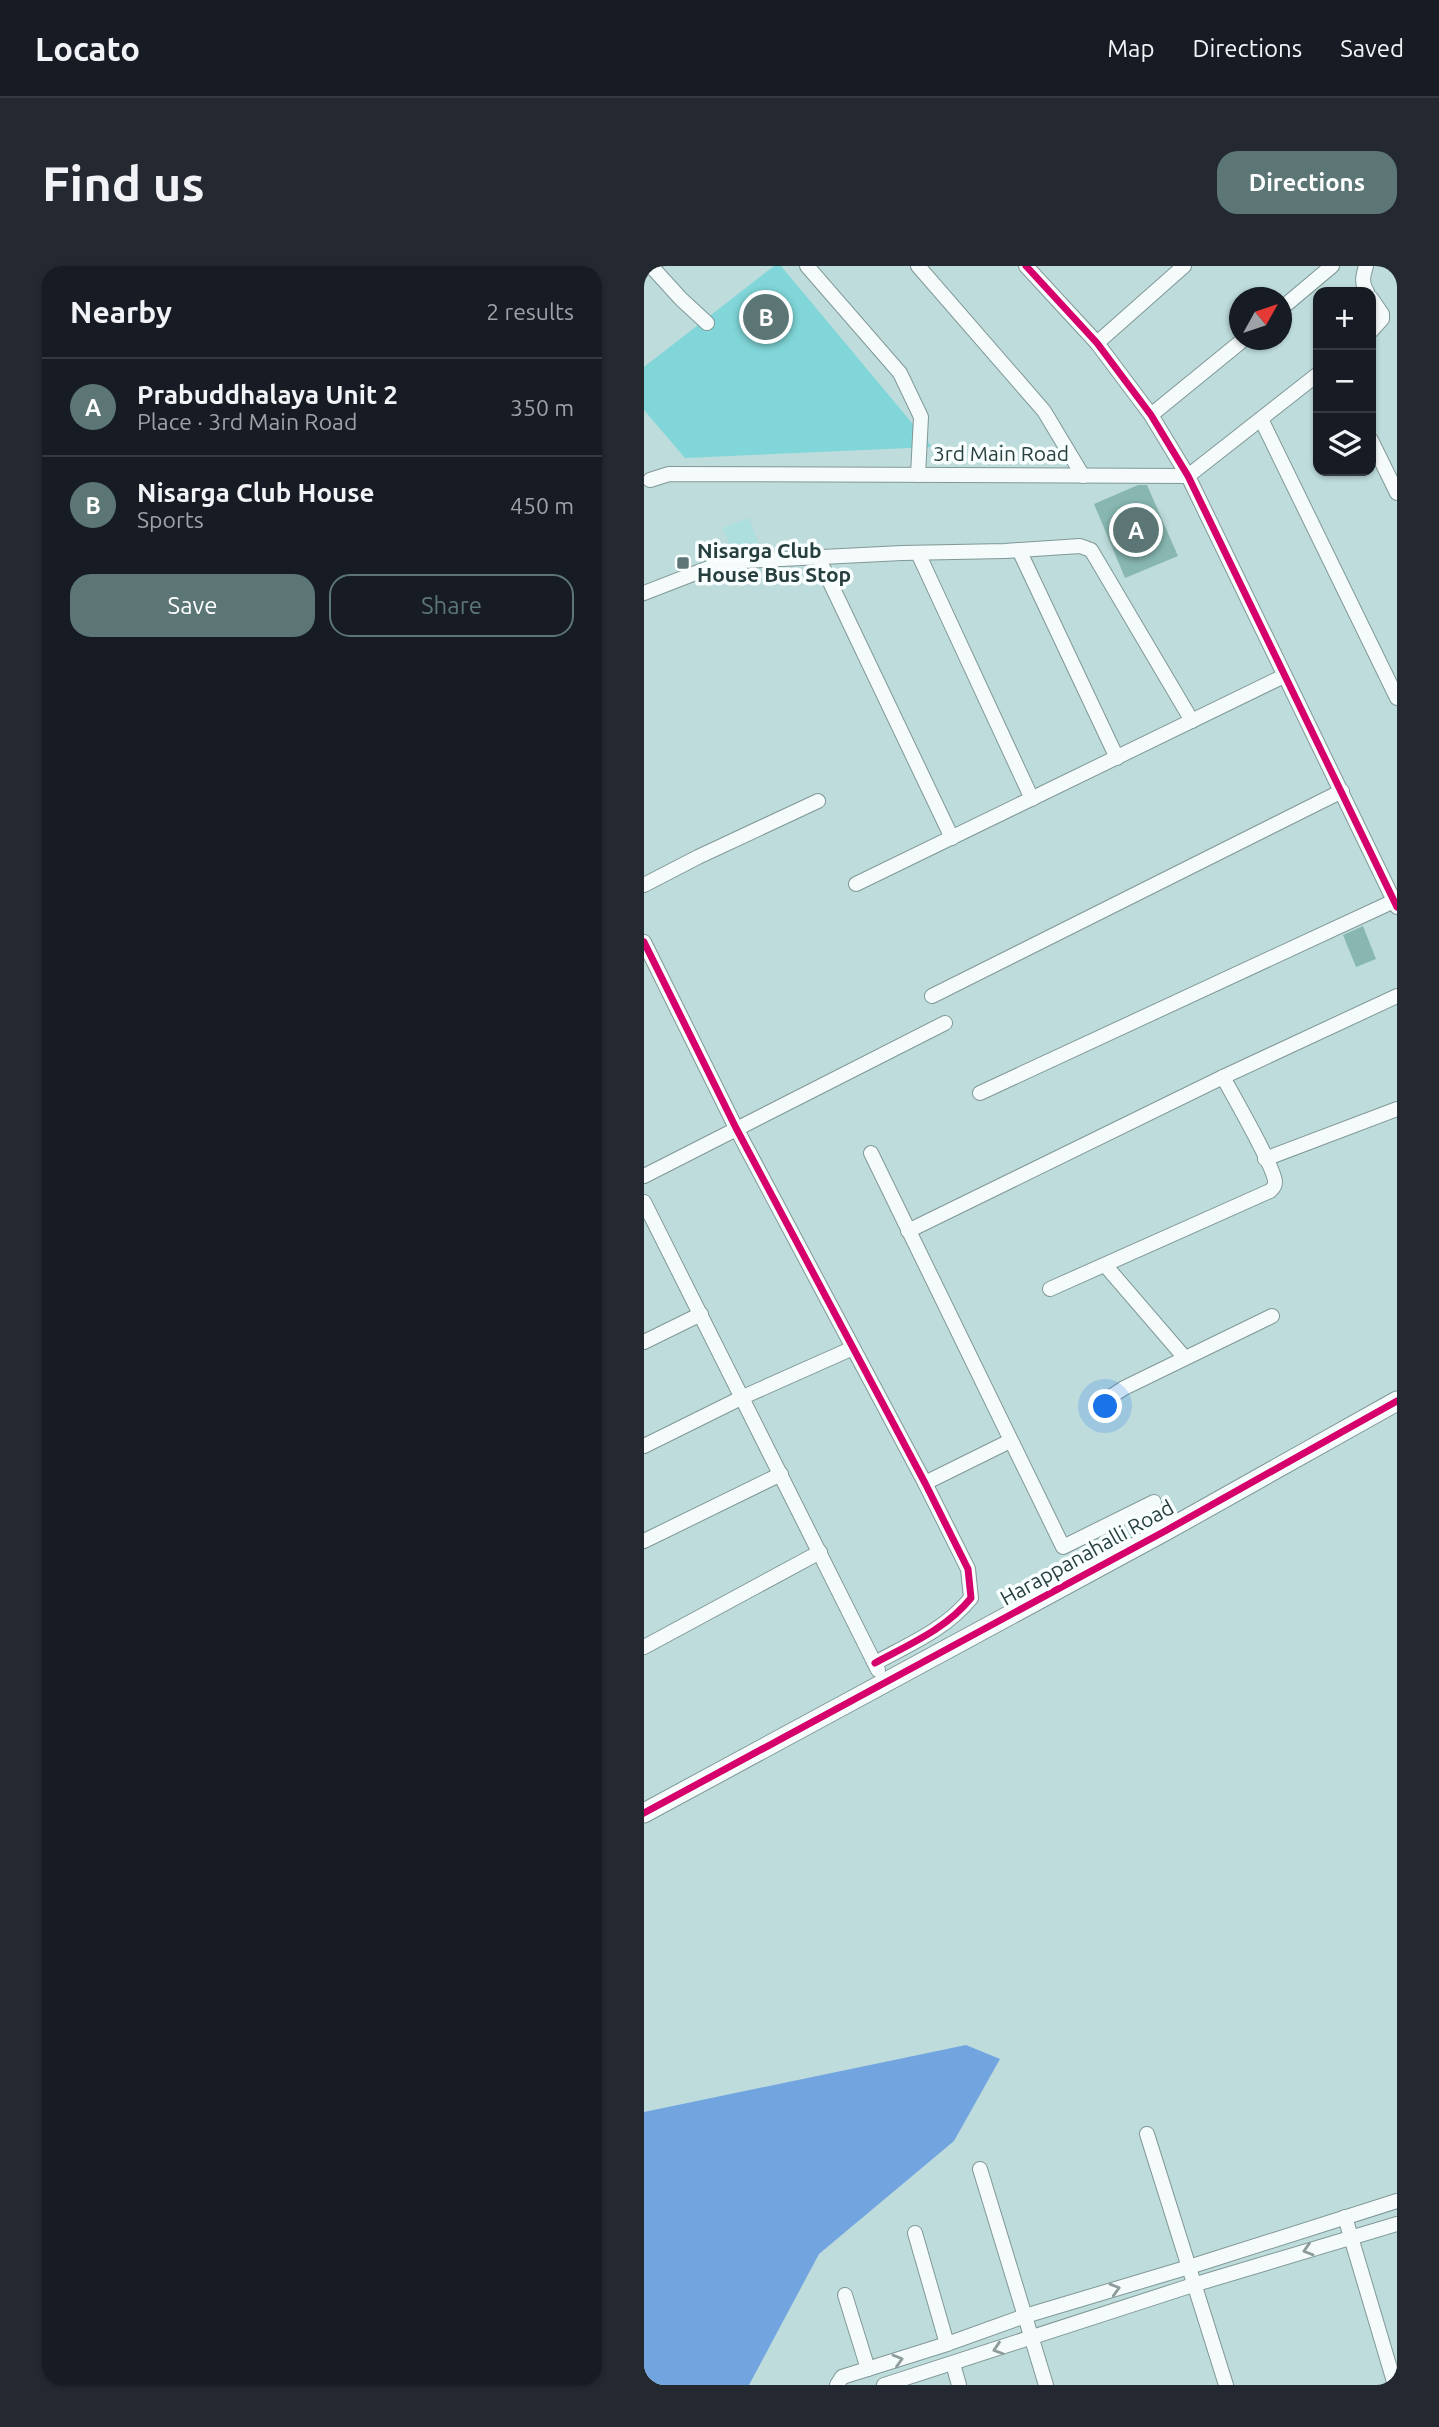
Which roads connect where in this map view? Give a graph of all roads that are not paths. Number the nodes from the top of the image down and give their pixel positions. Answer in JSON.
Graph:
{"nodes":[{"id":1,"x":651,"y":266,"type":"edge"},
{"id":2,"x":807,"y":266,"type":"edge"},
{"id":3,"x":918,"y":266,"type":"edge"},
{"id":4,"x":1026,"y":266,"type":"edge"},
{"id":5,"x":1184,"y":266,"type":"edge"},
{"id":6,"x":1332,"y":266,"type":"edge"},
{"id":7,"x":1366,"y":266,"type":"edge"},
{"id":8,"x":1363,"y":287,"type":"edge"},
{"id":9,"x":1292,"y":299,"type":"edge"},
{"id":10,"x":1376,"y":305,"type":"edge"},
{"id":11,"x":707,"y":323,"type":"dead end"},
{"id":12,"x":1376,"y":326,"type":"edge"},
{"id":13,"x":1097,"y":343,"type":"junction"},
{"id":14,"x":1231,"y":350,"type":"edge"},
{"id":15,"x":1313,"y":380,"type":"edge"},
{"id":16,"x":1152,"y":415,"type":"junction"},
{"id":17,"x":1261,"y":419,"type":"junction"},
{"id":18,"x":1376,"y":450,"type":"edge"},
{"id":19,"x":918,"y":475,"type":"junction"},
{"id":20,"x":1083,"y":476,"type":"junction"},
{"id":21,"x":1188,"y":476,"type":"junction"},
{"id":22,"x":650,"y":480,"type":"dead end"},
{"id":23,"x":1397,"y":493,"type":"edge"},
{"id":24,"x":1019,"y":550,"type":"junction"},
{"id":25,"x":918,"y":553,"type":"junction"},
{"id":26,"x":818,"y":557,"type":"junction"},
{"id":27,"x":644,"y":593,"type":"edge"},
{"id":28,"x":1284,"y":676,"type":"junction"},
{"id":29,"x":1397,"y":698,"type":"edge"},
{"id":30,"x":1192,"y":721,"type":"junction"},
{"id":31,"x":1117,"y":758,"type":"junction"},
{"id":32,"x":1342,"y":791,"type":"junction"},
{"id":33,"x":1032,"y":799,"type":"junction"},
{"id":34,"x":818,"y":801,"type":"dead end"},
{"id":35,"x":951,"y":838,"type":"junction"},
{"id":36,"x":856,"y":884,"type":"dead end"},
{"id":37,"x":644,"y":885,"type":"edge"},
{"id":38,"x":1396,"y":904,"type":"edge"},
{"id":39,"x":644,"y":942,"type":"edge"},
{"id":40,"x":932,"y":996,"type":"dead end"},
{"id":41,"x":1397,"y":996,"type":"edge"},
{"id":42,"x":945,"y":1023,"type":"dead end"},
{"id":43,"x":1223,"y":1077,"type":"junction"},
{"id":44,"x":979,"y":1093,"type":"dead end"},
{"id":45,"x":1397,"y":1109,"type":"edge"},
{"id":46,"x":736,"y":1128,"type":"junction"},
{"id":47,"x":871,"y":1153,"type":"dead end"},
{"id":48,"x":1265,"y":1158,"type":"junction"},
{"id":49,"x":644,"y":1176,"type":"edge"},
{"id":50,"x":644,"y":1202,"type":"edge"},
{"id":51,"x":908,"y":1231,"type":"junction"},
{"id":52,"x":1105,"y":1265,"type":"junction"},
{"id":53,"x":1050,"y":1289,"type":"dead end"},
{"id":54,"x":701,"y":1314,"type":"junction"},
{"id":55,"x":1272,"y":1315,"type":"dead end"},
{"id":56,"x":644,"y":1342,"type":"edge"},
{"id":57,"x":853,"y":1348,"type":"junction"},
{"id":58,"x":1185,"y":1358,"type":"junction"},
{"id":59,"x":743,"y":1397,"type":"junction"},
{"id":60,"x":1104,"y":1401,"type":"dead end"},
{"id":61,"x":1397,"y":1401,"type":"edge"},
{"id":62,"x":1010,"y":1441,"type":"junction"},
{"id":63,"x":644,"y":1446,"type":"edge"},
{"id":64,"x":781,"y":1474,"type":"junction"},
{"id":65,"x":925,"y":1483,"type":"junction"},
{"id":66,"x":1154,"y":1502,"type":"dead end"},
{"id":67,"x":644,"y":1541,"type":"edge"},
{"id":68,"x":820,"y":1552,"type":"junction"},
{"id":69,"x":644,"y":1647,"type":"edge"},
{"id":70,"x":875,"y":1663,"type":"junction"},
{"id":71,"x":885,"y":1684,"type":"junction"},
{"id":72,"x":644,"y":1813,"type":"edge"},
{"id":73,"x":1147,"y":2134,"type":"dead end"},
{"id":74,"x":980,"y":2169,"type":"dead end"},
{"id":75,"x":1397,"y":2201,"type":"edge"},
{"id":76,"x":1345,"y":2217,"type":"junction"},
{"id":77,"x":1397,"y":2224,"type":"edge"},
{"id":78,"x":915,"y":2233,"type":"dead end"},
{"id":79,"x":1352,"y":2237,"type":"junction"},
{"id":80,"x":1189,"y":2267,"type":"junction"},
{"id":81,"x":1194,"y":2285,"type":"junction"},
{"id":82,"x":845,"y":2295,"type":"dead end"},
{"id":83,"x":1025,"y":2316,"type":"junction"},
{"id":84,"x":1032,"y":2338,"type":"junction"},
{"id":85,"x":947,"y":2344,"type":"junction"},
{"id":86,"x":953,"y":2364,"type":"junction"},
{"id":87,"x":868,"y":2369,"type":"junction"},
{"id":88,"x":837,"y":2385,"type":"edge"},
{"id":89,"x":884,"y":2385,"type":"edge"},
{"id":90,"x":959,"y":2385,"type":"edge"},
{"id":91,"x":1046,"y":2385,"type":"edge"},
{"id":92,"x":1226,"y":2385,"type":"edge"},
{"id":93,"x":1395,"y":2385,"type":"edge"}],
"edges":[{"from":1,"to":11,"type":"street"},
{"from":2,"to":19,"type":"street"},
{"from":3,"to":20,"type":"street"},
{"from":4,"to":13,"type":"street"},
{"from":5,"to":13,"type":"street"},
{"from":6,"to":9,"type":"street"},
{"from":7,"to":8,"type":"street"},
{"from":10,"to":12,"type":"street"},
{"from":13,"to":16,"type":"street"},
{"from":14,"to":16,"type":"street"},
{"from":15,"to":17,"type":"street"},
{"from":16,"to":21,"type":"street"},
{"from":17,"to":21,"type":"street"},
{"from":17,"to":29,"type":"street"},
{"from":18,"to":23,"type":"street"},
{"from":19,"to":20,"type":"street","name":"3rd Main Road"},
{"from":19,"to":22,"type":"street","name":"3rd Main Road"},
{"from":20,"to":21,"type":"street","name":"3rd Main Road"},
{"from":21,"to":28,"type":"street"},
{"from":24,"to":25,"type":"street"},
{"from":24,"to":30,"type":"street"},
{"from":24,"to":31,"type":"street"},
{"from":25,"to":26,"type":"street"},
{"from":25,"to":33,"type":"street"},
{"from":26,"to":27,"type":"street"},
{"from":26,"to":35,"type":"street"},
{"from":28,"to":30,"type":"street"},
{"from":28,"to":32,"type":"street"},
{"from":30,"to":31,"type":"street"},
{"from":31,"to":33,"type":"street"},
{"from":32,"to":38,"type":"street"},
{"from":32,"to":40,"type":"street"},
{"from":33,"to":35,"type":"street"},
{"from":34,"to":37,"type":"street"},
{"from":35,"to":36,"type":"street"},
{"from":38,"to":44,"type":"street"},
{"from":39,"to":46,"type":"street"},
{"from":41,"to":43,"type":"street"},
{"from":42,"to":46,"type":"street"},
{"from":43,"to":48,"type":"street"},
{"from":43,"to":51,"type":"street"},
{"from":45,"to":48,"type":"street"},
{"from":46,"to":49,"type":"street"},
{"from":46,"to":57,"type":"street"},
{"from":47,"to":51,"type":"street"},
{"from":48,"to":52,"type":"street"},
{"from":50,"to":54,"type":"street"},
{"from":51,"to":62,"type":"street"},
{"from":52,"to":53,"type":"street"},
{"from":52,"to":58,"type":"street"},
{"from":54,"to":56,"type":"street"},
{"from":54,"to":59,"type":"street"},
{"from":55,"to":58,"type":"street"},
{"from":57,"to":59,"type":"street"},
{"from":57,"to":65,"type":"street"},
{"from":58,"to":60,"type":"street"},
{"from":59,"to":63,"type":"street"},
{"from":59,"to":64,"type":"street"},
{"from":61,"to":71,"type":"street","name":"Harappanahalli Road"},
{"from":62,"to":65,"type":"street"},
{"from":62,"to":66,"type":"street"},
{"from":64,"to":67,"type":"street"},
{"from":64,"to":68,"type":"street"},
{"from":65,"to":70,"type":"street"},
{"from":68,"to":69,"type":"street"},
{"from":68,"to":70,"type":"street"},
{"from":70,"to":71,"type":"street"},
{"from":71,"to":72,"type":"street","name":"Harappanahalli Road"},
{"from":73,"to":80,"type":"street"},
{"from":74,"to":83,"type":"street"},
{"from":75,"to":76,"type":"street"},
{"from":76,"to":79,"type":"street"},
{"from":76,"to":80,"type":"street"},
{"from":77,"to":79,"type":"street"},
{"from":78,"to":85,"type":"street"},
{"from":79,"to":81,"type":"street","one_way":true},
{"from":79,"to":93,"type":"street"},
{"from":80,"to":81,"type":"street"},
{"from":83,"to":80,"type":"street","one_way":true},
{"from":81,"to":84,"type":"street"},
{"from":81,"to":92,"type":"street"},
{"from":82,"to":87,"type":"street"},
{"from":83,"to":84,"type":"street"},
{"from":83,"to":85,"type":"street"},
{"from":84,"to":86,"type":"street","one_way":true},
{"from":84,"to":91,"type":"street"},
{"from":87,"to":85,"type":"street","one_way":true},
{"from":86,"to":89,"type":"street"},
{"from":86,"to":90,"type":"street"},
{"from":87,"to":88,"type":"street"}]}
